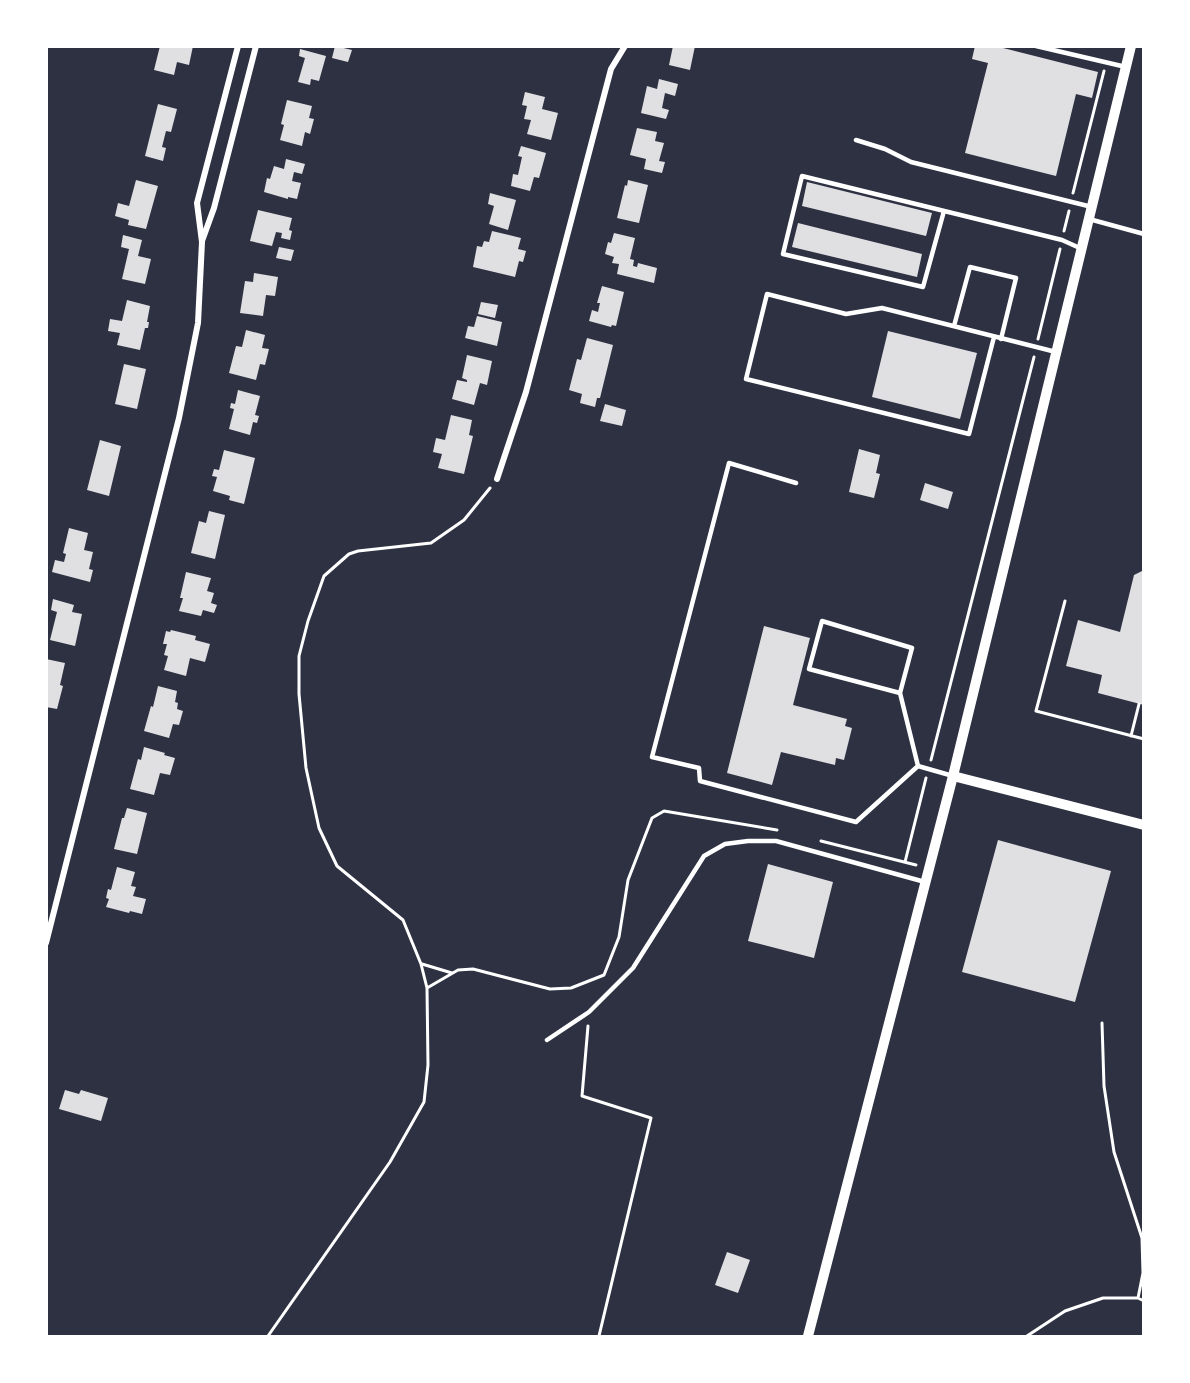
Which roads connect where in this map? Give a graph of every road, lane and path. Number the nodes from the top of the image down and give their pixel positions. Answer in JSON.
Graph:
{"nodes":[{"id":1,"x":238,"y":46,"type":"edge"},
{"id":2,"x":256,"y":46,"type":"edge"},
{"id":3,"x":626,"y":46,"type":"edge"},
{"id":4,"x":1036,"y":46,"type":"edge"},
{"id":5,"x":1131,"y":46,"type":"edge"},
{"id":6,"x":1107,"y":62,"type":"junction"},
{"id":7,"x":1126,"y":67,"type":"junction"},
{"id":8,"x":856,"y":140,"type":"dead end"},
{"id":9,"x":1071,"y":201,"type":"junction"},
{"id":10,"x":1092,"y":207,"type":"junction"},
{"id":11,"x":944,"y":211,"type":"junction"},
{"id":12,"x":1089,"y":219,"type":"junction"},
{"id":13,"x":1143,"y":234,"type":"edge"},
{"id":14,"x":1062,"y":240,"type":"junction"},
{"id":15,"x":202,"y":242,"type":"junction"},
{"id":16,"x":1082,"y":249,"type":"junction"},
{"id":17,"x":954,"y":326,"type":"junction"},
{"id":18,"x":994,"y":337,"type":"junction"},
{"id":19,"x":1001,"y":339,"type":"junction"},
{"id":20,"x":1036,"y":347,"type":"junction"},
{"id":21,"x":1056,"y":352,"type":"junction"},
{"id":22,"x":497,"y":479,"type":"joint"},
{"id":23,"x":796,"y":483,"type":"dead end"},
{"id":24,"x":1065,"y":601,"type":"dead end"},
{"id":25,"x":900,"y":693,"type":"junction"},
{"id":26,"x":1139,"y":704,"type":"dead end"},
{"id":27,"x":1131,"y":736,"type":"junction"},
{"id":28,"x":1143,"y":739,"type":"edge"},
{"id":29,"x":918,"y":766,"type":"junction"},
{"id":30,"x":928,"y":769,"type":"junction"},
{"id":31,"x":953,"y":776,"type":"junction"},
{"id":32,"x":1143,"y":825,"type":"edge"},
{"id":33,"x":904,"y":862,"type":"dead end"},
{"id":34,"x":925,"y":882,"type":"junction"},
{"id":35,"x":46,"y":943,"type":"edge"},
{"id":36,"x":422,"y":964,"type":"junction"},
{"id":37,"x":452,"y":973,"type":"dead end"},
{"id":38,"x":590,"y":1012,"type":"junction"},
{"id":39,"x":1102,"y":1023,"type":"dead end"},
{"id":40,"x":547,"y":1040,"type":"dead end"},
{"id":41,"x":1138,"y":1298,"type":"junction"},
{"id":42,"x":1143,"y":1301,"type":"edge"},
{"id":43,"x":268,"y":1336,"type":"edge"},
{"id":44,"x":599,"y":1336,"type":"edge"},
{"id":45,"x":808,"y":1336,"type":"edge"},
{"id":46,"x":1027,"y":1336,"type":"edge"}],
"edges":[{"from":1,"to":15,"type":"street"},
{"from":2,"to":15,"type":"street"},
{"from":3,"to":22,"type":"street"},
{"from":4,"to":6,"type":"lane"},
{"from":5,"to":7,"type":"street"},
{"from":6,"to":7,"type":"lane"},
{"from":6,"to":9,"type":"path"},
{"from":7,"to":10,"type":"street"},
{"from":8,"to":9,"type":"lane"},
{"from":9,"to":10,"type":"lane"},
{"from":9,"to":14,"type":"path"},
{"from":10,"to":12,"type":"street"},
{"from":11,"to":11,"type":"lane"},
{"from":11,"to":14,"type":"lane"},
{"from":12,"to":13,"type":"lane"},
{"from":12,"to":16,"type":"street"},
{"from":14,"to":16,"type":"lane"},
{"from":14,"to":20,"type":"path"},
{"from":15,"to":35,"type":"street"},
{"from":16,"to":21,"type":"street"},
{"from":17,"to":18,"type":"lane"},
{"from":17,"to":18,"type":"lane"},
{"from":17,"to":19,"type":"lane"},
{"from":18,"to":19,"type":"lane"},
{"from":19,"to":20,"type":"lane"},
{"from":20,"to":21,"type":"lane"},
{"from":20,"to":30,"type":"path"},
{"from":21,"to":31,"type":"street"},
{"from":22,"to":36,"type":"path"},
{"from":23,"to":29,"type":"lane"},
{"from":24,"to":27,"type":"path"},
{"from":25,"to":25,"type":"lane"},
{"from":25,"to":29,"type":"lane"},
{"from":26,"to":27,"type":"path"},
{"from":27,"to":28,"type":"path"},
{"from":29,"to":30,"type":"lane"},
{"from":30,"to":31,"type":"lane"},
{"from":30,"to":33,"type":"path"},
{"from":31,"to":32,"type":"street"},
{"from":31,"to":34,"type":"street"},
{"from":34,"to":38,"type":"lane"},
{"from":34,"to":45,"type":"street"},
{"from":36,"to":37,"type":"path"},
{"from":36,"to":43,"type":"path"},
{"from":38,"to":40,"type":"lane"},
{"from":38,"to":44,"type":"path"},
{"from":39,"to":41,"type":"path"},
{"from":41,"to":42,"type":"path"},
{"from":41,"to":46,"type":"path"}]}
